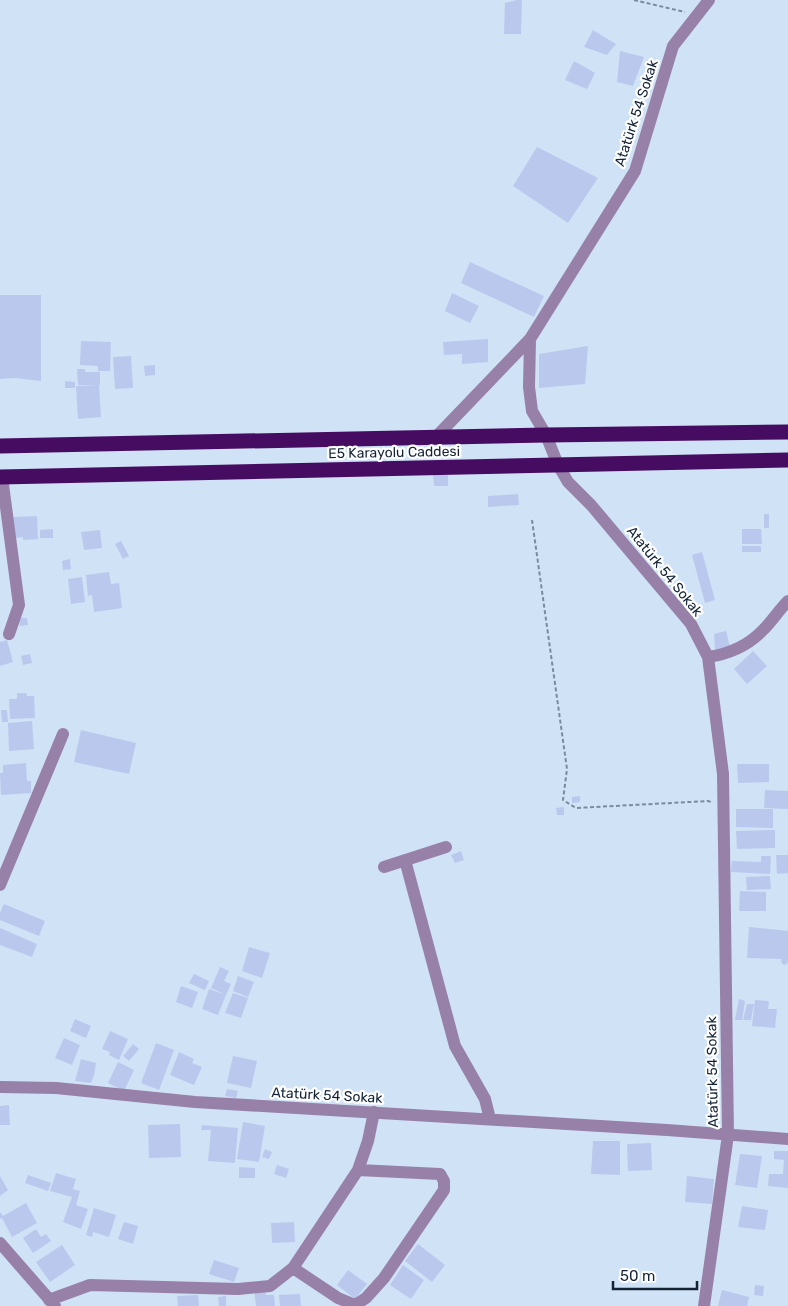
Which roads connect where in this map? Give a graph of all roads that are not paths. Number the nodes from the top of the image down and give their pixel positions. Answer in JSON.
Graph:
{"nodes":[{"id":1,"x":709,"y":0,"type":"edge"},
{"id":2,"x":530,"y":339,"type":"junction"},
{"id":3,"x":788,"y":432,"type":"edge"},
{"id":4,"x":546,"y":435,"type":"junction"},
{"id":5,"x":435,"y":438,"type":"junction"},
{"id":6,"x":0,"y":446,"type":"edge"},
{"id":7,"x":788,"y":460,"type":"edge"},
{"id":8,"x":558,"y":464,"type":"junction"},
{"id":9,"x":1,"y":477,"type":"edge"},
{"id":10,"x":788,"y":601,"type":"edge"},
{"id":11,"x":9,"y":634,"type":"dead end"},
{"id":12,"x":708,"y":657,"type":"junction"},
{"id":13,"x":64,"y":734,"type":"dead end"},
{"id":14,"x":446,"y":847,"type":"dead end"},
{"id":15,"x":405,"y":860,"type":"junction"},
{"id":16,"x":384,"y":867,"type":"dead end"},
{"id":17,"x":0,"y":885,"type":"edge"},
{"id":18,"x":0,"y":1087,"type":"edge"},
{"id":19,"x":374,"y":1112,"type":"junction"},
{"id":20,"x":490,"y":1119,"type":"junction"},
{"id":21,"x":728,"y":1135,"type":"junction"},
{"id":22,"x":788,"y":1139,"type":"edge"},
{"id":23,"x":358,"y":1170,"type":"junction"},
{"id":24,"x":0,"y":1243,"type":"edge"},
{"id":25,"x":293,"y":1268,"type":"junction"},
{"id":26,"x":52,"y":1303,"type":"edge"},
{"id":27,"x":704,"y":1306,"type":"edge"}],
"edges":[{"from":1,"to":2,"type":"street","name":"Atatürk 54 Sokak"},
{"from":2,"to":4,"type":"street","name":"Atatürk 54 Sokak"},
{"from":2,"to":5,"type":"street","name":"Atatürk 54 Sokak"},
{"from":3,"to":4,"type":"highway","name":"E5 Karayolu Caddesi"},
{"from":4,"to":5,"type":"highway","name":"E5 Karayolu Caddesi"},
{"from":4,"to":8,"type":"street","name":"Atatürk 54 Sokak"},
{"from":5,"to":6,"type":"highway","name":"E5 Karayolu Caddesi"},
{"from":7,"to":8,"type":"highway","name":"E5 Karayolu Caddesi"},
{"from":8,"to":9,"type":"highway","name":"E5 Karayolu Caddesi"},
{"from":8,"to":12,"type":"street","name":"Atatürk 54 Sokak"},
{"from":9,"to":11,"type":"street"},
{"from":10,"to":12,"type":"street"},
{"from":12,"to":21,"type":"street","name":"Atatürk 54 Sokak"},
{"from":13,"to":17,"type":"street"},
{"from":14,"to":15,"type":"street"},
{"from":15,"to":16,"type":"street"},
{"from":15,"to":20,"type":"street"},
{"from":18,"to":19,"type":"street","name":"Atatürk 54 Sokak"},
{"from":19,"to":20,"type":"street","name":"Atatürk 54 Sokak"},
{"from":19,"to":23,"type":"street"},
{"from":20,"to":21,"type":"street","name":"Atatürk 54 Sokak"},
{"from":21,"to":22,"type":"street"},
{"from":21,"to":27,"type":"street"},
{"from":23,"to":25,"type":"street"},
{"from":23,"to":25,"type":"street"},
{"from":24,"to":26,"type":"street"},
{"from":25,"to":26,"type":"street"}]}
